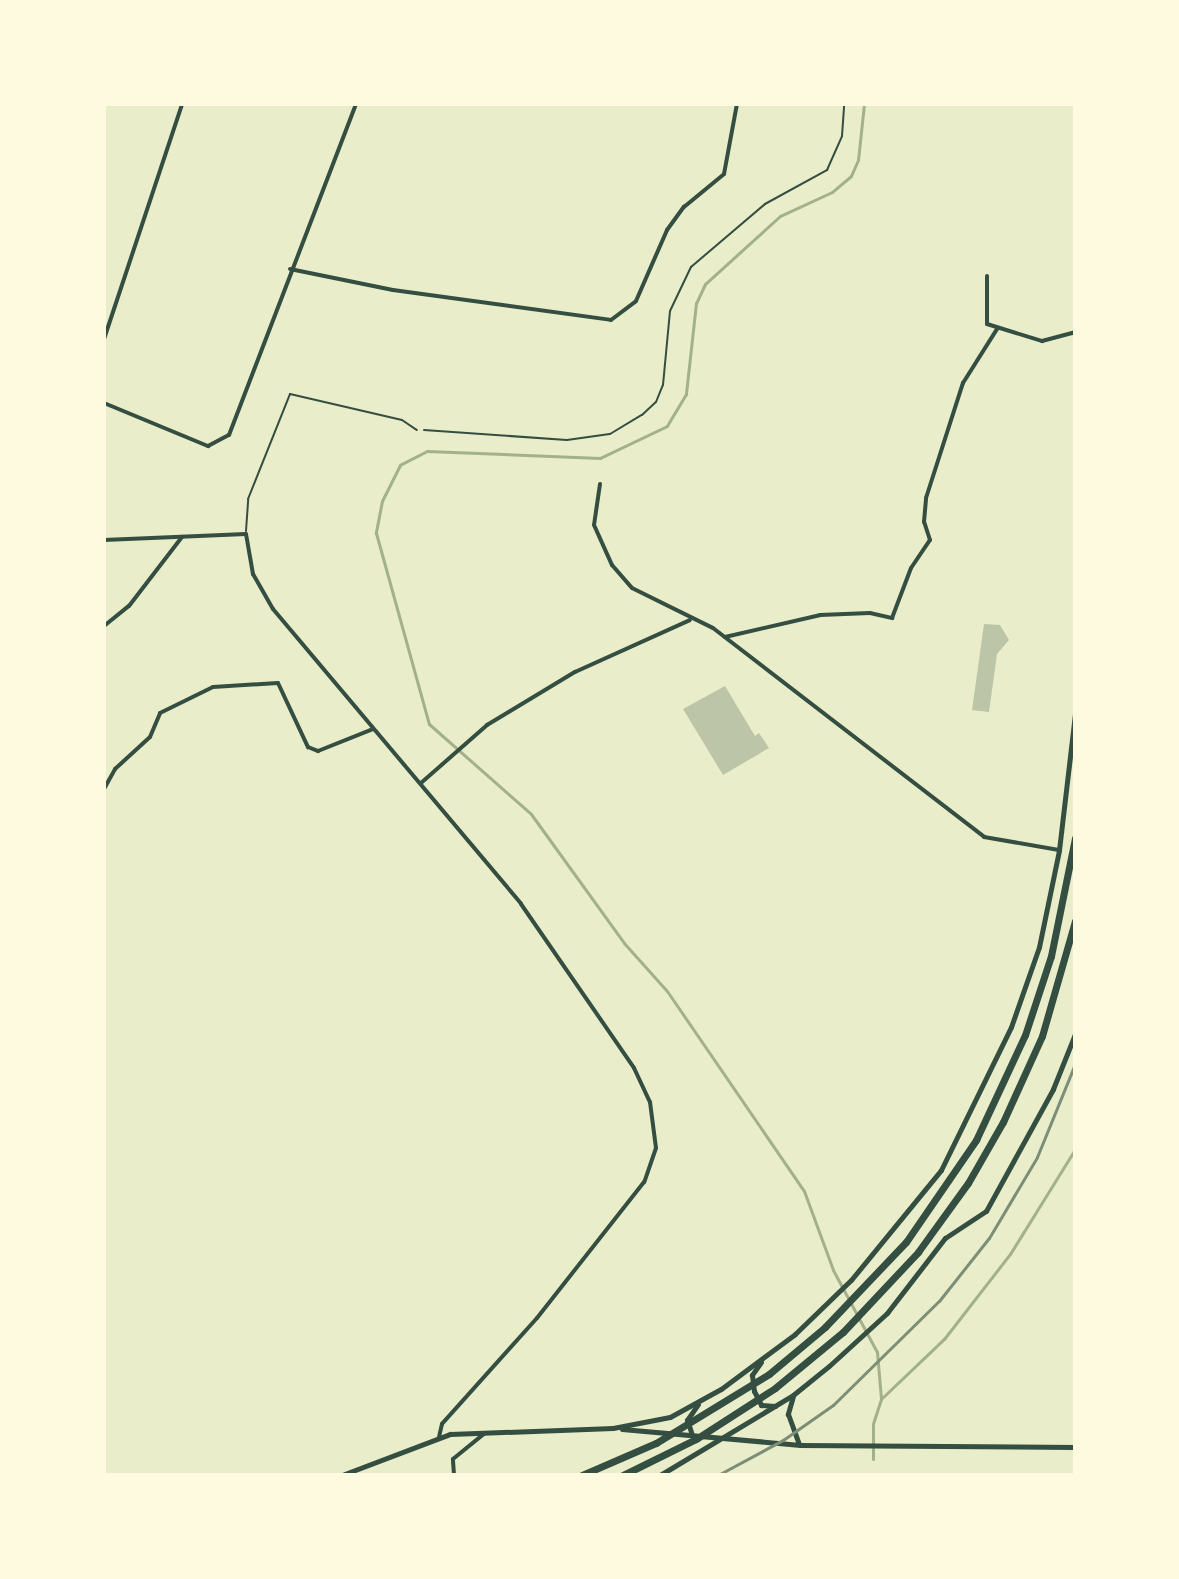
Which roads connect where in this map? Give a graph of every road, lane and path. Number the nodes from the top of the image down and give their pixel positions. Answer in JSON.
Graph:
{"nodes":[{"id":1,"x":182,"y":104,"type":"edge"},
{"id":2,"x":356,"y":104,"type":"edge"},
{"id":3,"x":737,"y":104,"type":"edge"},
{"id":4,"x":844,"y":104,"type":"edge"},
{"id":5,"x":290,"y":269,"type":"junction"},
{"id":6,"x":987,"y":276,"type":"dead end"},
{"id":7,"x":997,"y":329,"type":"junction"},
{"id":8,"x":1075,"y":332,"type":"edge"},
{"id":9,"x":104,"y":339,"type":"edge"},
{"id":10,"x":104,"y":403,"type":"edge"},
{"id":11,"x":417,"y":430,"type":"joint"},
{"id":12,"x":600,"y":484,"type":"dead end"},
{"id":13,"x":246,"y":534,"type":"junction"},
{"id":14,"x":182,"y":537,"type":"junction"},
{"id":15,"x":104,"y":540,"type":"edge"},
{"id":16,"x":691,"y":620,"type":"junction"},
{"id":17,"x":104,"y":626,"type":"edge"},
{"id":18,"x":724,"y":637,"type":"junction"},
{"id":19,"x":1075,"y":713,"type":"edge"},
{"id":20,"x":373,"y":729,"type":"junction"},
{"id":21,"x":421,"y":783,"type":"junction"},
{"id":22,"x":104,"y":789,"type":"edge"},
{"id":23,"x":1075,"y":838,"type":"edge"},
{"id":24,"x":1059,"y":850,"type":"junction"},
{"id":25,"x":1075,"y":921,"type":"edge"},
{"id":26,"x":1075,"y":1034,"type":"edge"},
{"id":27,"x":767,"y":1355,"type":"junction"},
{"id":28,"x":793,"y":1395,"type":"junction"},
{"id":29,"x":702,"y":1400,"type":"junction"},
{"id":30,"x":778,"y":1405,"type":"junction"},
{"id":31,"x":613,"y":1428,"type":"junction"},
{"id":32,"x":485,"y":1433,"type":"junction"},
{"id":33,"x":692,"y":1435,"type":"junction"},
{"id":34,"x":439,"y":1437,"type":"junction"},
{"id":35,"x":726,"y":1438,"type":"junction"},
{"id":36,"x":800,"y":1445,"type":"junction"},
{"id":37,"x":1075,"y":1447,"type":"edge"},
{"id":38,"x":342,"y":1475,"type":"edge"},
{"id":39,"x":454,"y":1475,"type":"edge"},
{"id":40,"x":582,"y":1475,"type":"edge"},
{"id":41,"x":623,"y":1475,"type":"edge"},
{"id":42,"x":660,"y":1475,"type":"edge"}],
"edges":[{"from":1,"to":9,"type":"street"},
{"from":2,"to":5,"type":"street"},
{"from":3,"to":5,"type":"street"},
{"from":4,"to":11,"type":"path"},
{"from":5,"to":10,"type":"street"},
{"from":6,"to":7,"type":"street"},
{"from":7,"to":8,"type":"street"},
{"from":7,"to":18,"type":"street"},
{"from":11,"to":13,"type":"lane"},
{"from":12,"to":16,"type":"street"},
{"from":13,"to":14,"type":"street"},
{"from":13,"to":20,"type":"street"},
{"from":14,"to":15,"type":"street"},
{"from":14,"to":17,"type":"street"},
{"from":16,"to":18,"type":"street"},
{"from":16,"to":21,"type":"street"},
{"from":18,"to":24,"type":"street"},
{"from":19,"to":24,"type":"street"},
{"from":20,"to":21,"type":"street"},
{"from":20,"to":22,"type":"street"},
{"from":21,"to":34,"type":"street"},
{"from":23,"to":40,"type":"highway"},
{"from":24,"to":27,"type":"street"},
{"from":25,"to":41,"type":"highway"},
{"from":26,"to":28,"type":"street"},
{"from":27,"to":29,"type":"street"},
{"from":27,"to":30,"type":"street"},
{"from":28,"to":30,"type":"street"},
{"from":28,"to":36,"type":"street"},
{"from":29,"to":31,"type":"street"},
{"from":29,"to":33,"type":"street"},
{"from":30,"to":35,"type":"street"},
{"from":31,"to":32,"type":"street"},
{"from":31,"to":33,"type":"street"},
{"from":32,"to":34,"type":"street"},
{"from":32,"to":39,"type":"street"},
{"from":33,"to":35,"type":"street"},
{"from":34,"to":38,"type":"street"},
{"from":35,"to":36,"type":"street"},
{"from":35,"to":42,"type":"street"},
{"from":36,"to":37,"type":"street"}]}
